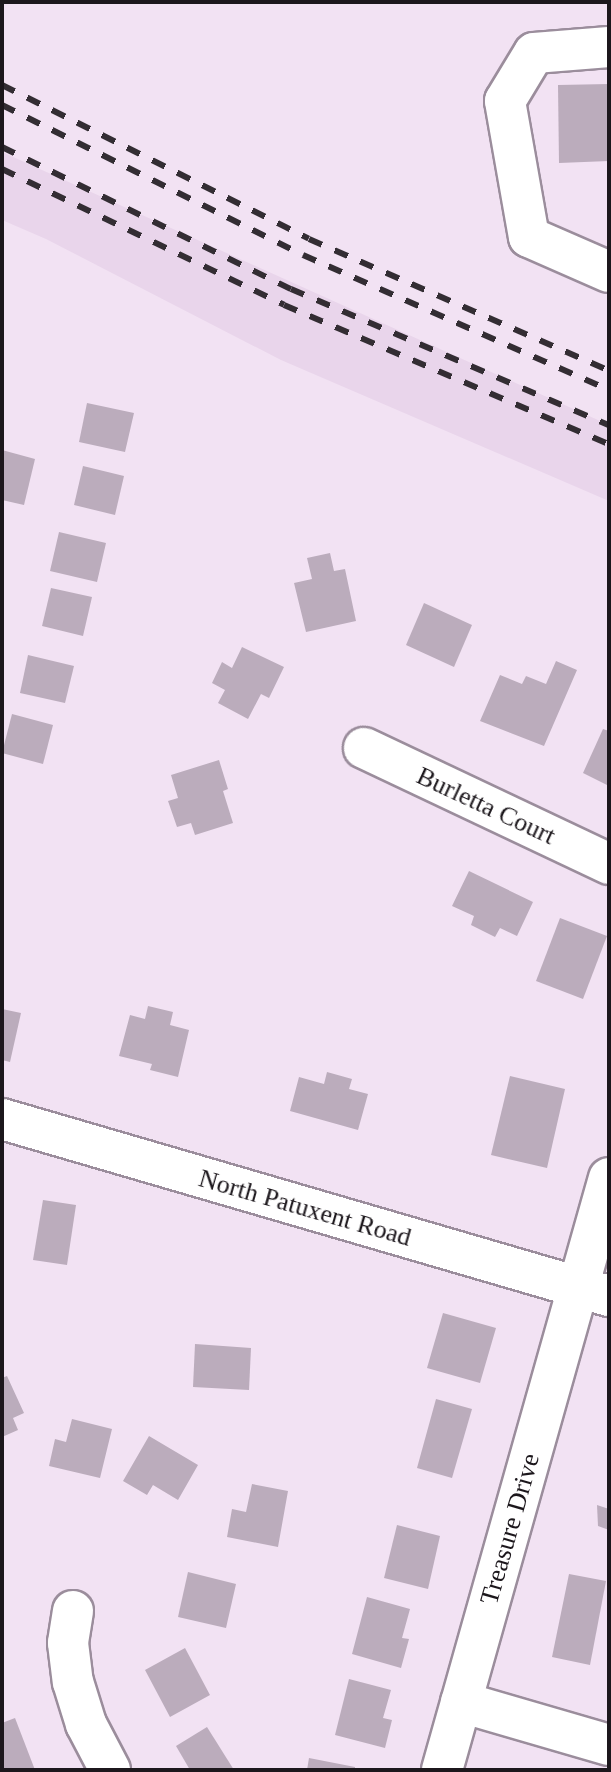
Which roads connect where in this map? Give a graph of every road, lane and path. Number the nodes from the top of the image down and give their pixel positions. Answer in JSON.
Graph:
{"nodes":[{"id":1,"x":609,"y":47,"type":"edge"},
{"id":2,"x":609,"y":272,"type":"edge"},
{"id":3,"x":364,"y":748,"type":"dead end"},
{"id":4,"x":609,"y":864,"type":"edge"},
{"id":5,"x":2,"y":1119,"type":"edge"},
{"id":6,"x":609,"y":1178,"type":"edge"},
{"id":7,"x":593,"y":1292,"type":"edge"},
{"id":8,"x":73,"y":1611,"type":"dead end"},
{"id":9,"x":461,"y":1702,"type":"junction"},
{"id":10,"x":609,"y":1745,"type":"edge"},
{"id":11,"x":110,"y":1770,"type":"edge"},
{"id":12,"x":442,"y":1770,"type":"edge"}],
"edges":[{"from":1,"to":2,"type":"street"},
{"from":3,"to":4,"type":"street","name":"Burletta Court"},
{"from":5,"to":7,"type":"street","name":"North Patuxent Road"},
{"from":6,"to":7,"type":"street","name":"Treasure Drive"},
{"from":7,"to":9,"type":"street","name":"Treasure Drive"},
{"from":8,"to":11,"type":"street"},
{"from":9,"to":10,"type":"street"},
{"from":9,"to":12,"type":"street","name":"Treasure Drive"}]}
